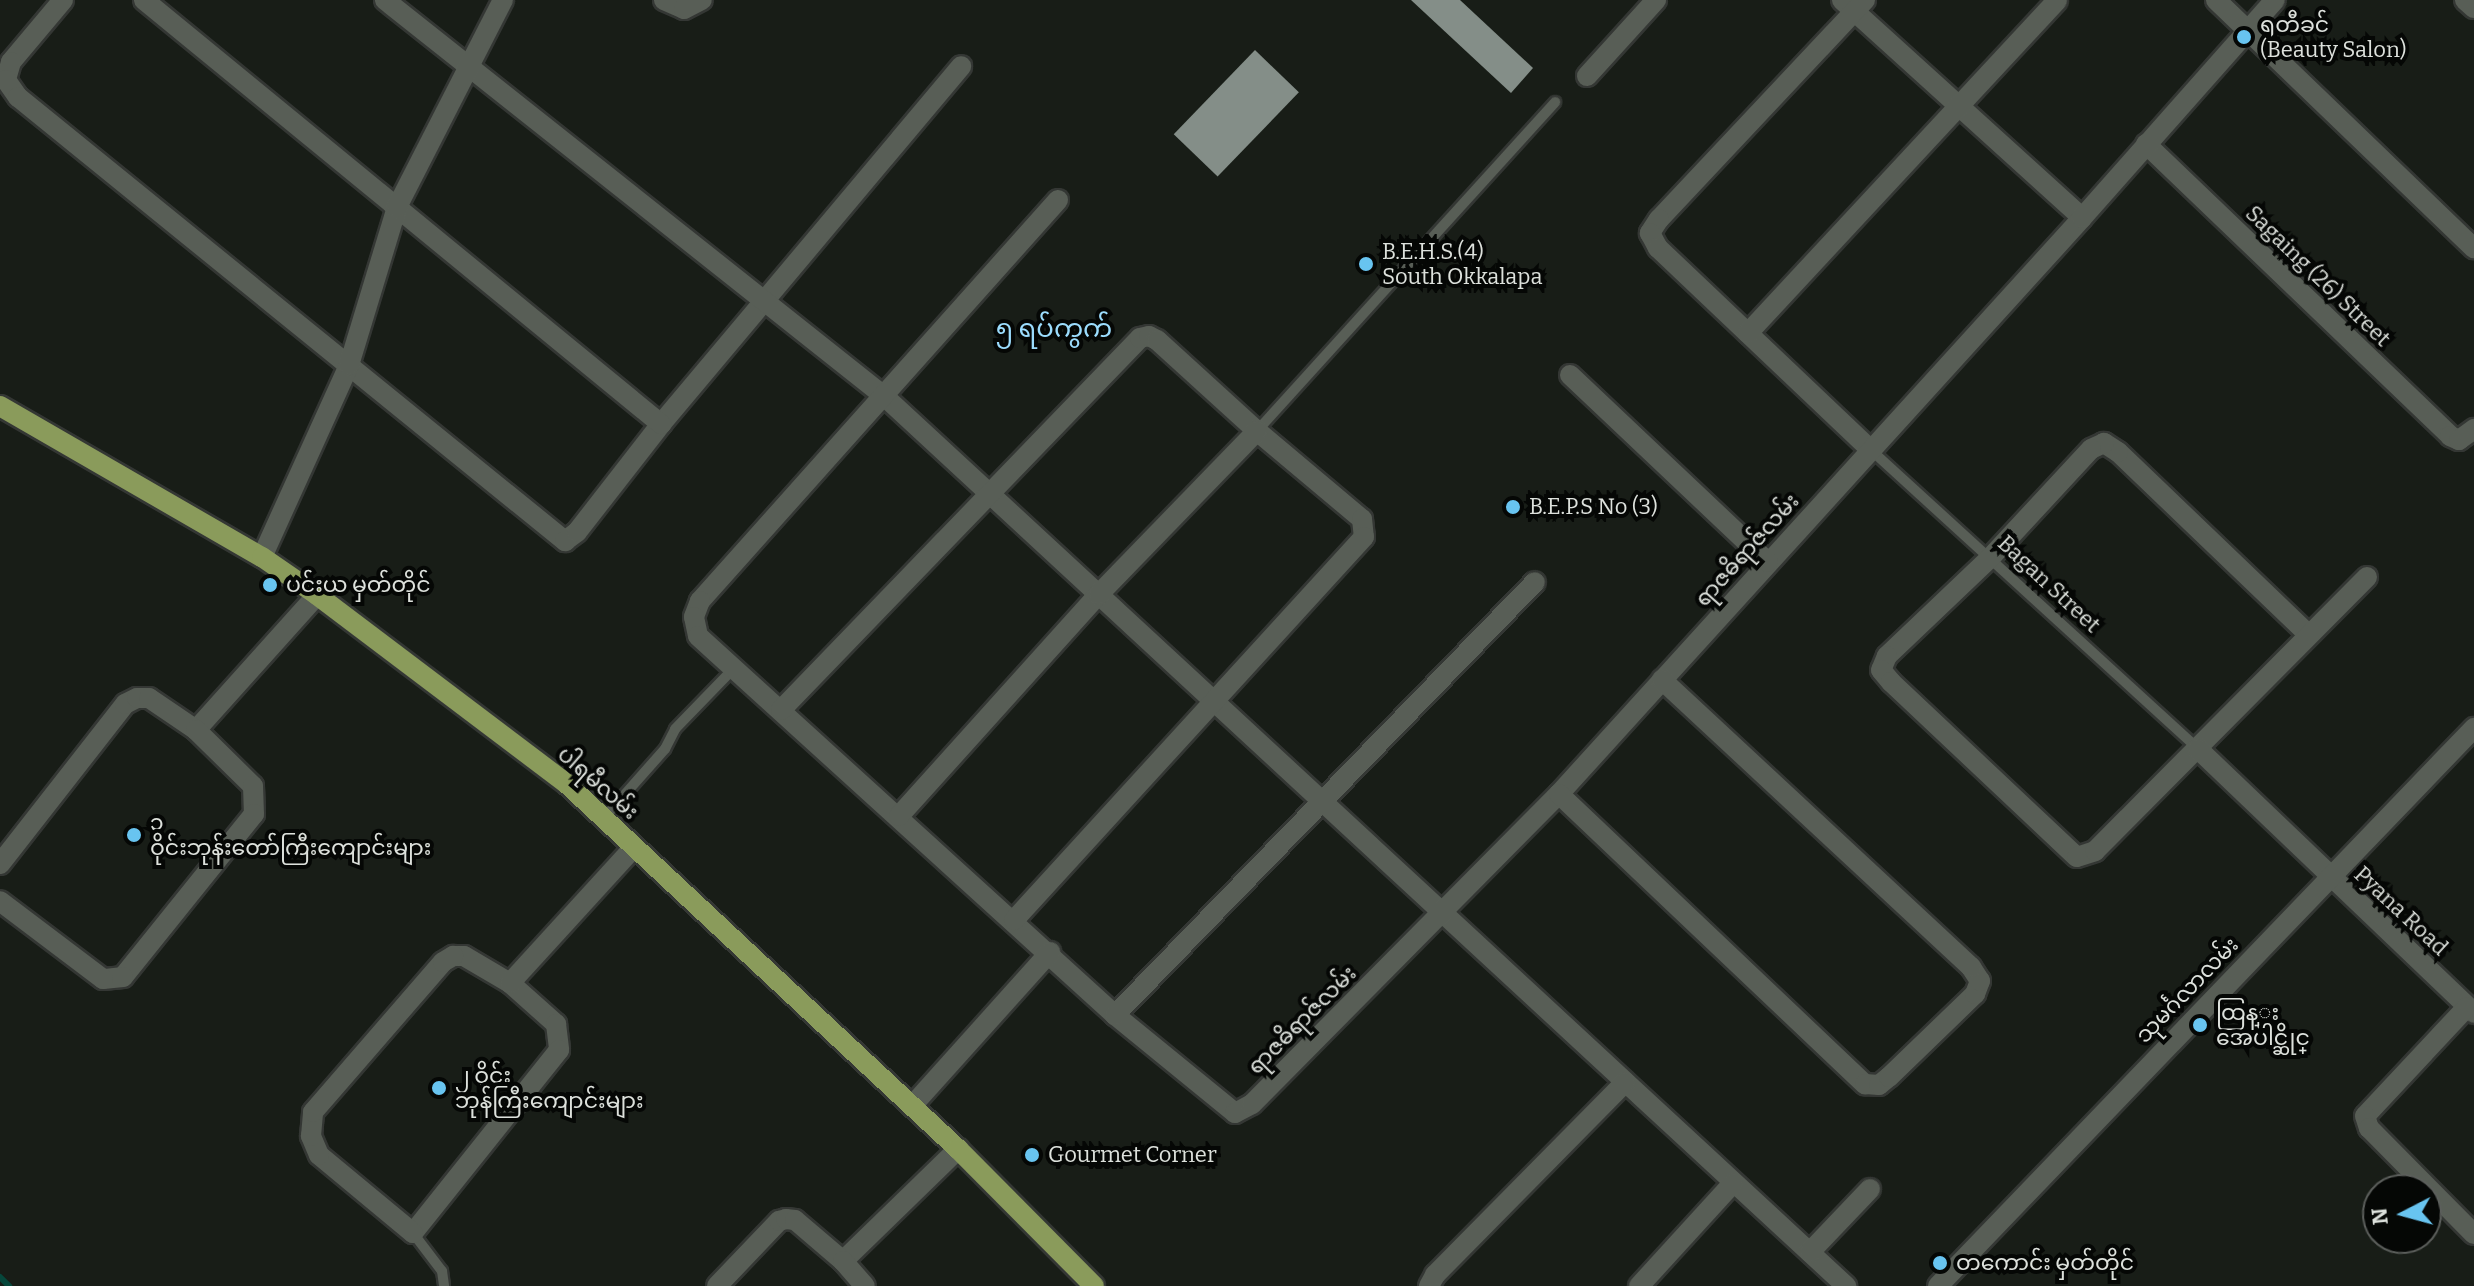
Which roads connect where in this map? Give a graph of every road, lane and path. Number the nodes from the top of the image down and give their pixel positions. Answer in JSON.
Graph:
{"nodes":[{"id":1,"x":63,"y":0,"type":"edge"},
{"id":2,"x":144,"y":0,"type":"edge"},
{"id":3,"x":385,"y":0,"type":"edge"},
{"id":4,"x":503,"y":0,"type":"edge"},
{"id":5,"x":664,"y":0,"type":"edge"},
{"id":6,"x":702,"y":0,"type":"edge"},
{"id":7,"x":1656,"y":0,"type":"edge"},
{"id":8,"x":2057,"y":0,"type":"edge"},
{"id":9,"x":2216,"y":0,"type":"edge"},
{"id":10,"x":2275,"y":0,"type":"edge"},
{"id":11,"x":2465,"y":0,"type":"edge"},
{"id":12,"x":1854,"y":4,"type":"edge"},
{"id":13,"x":2474,"y":8,"type":"edge"},
{"id":14,"x":2247,"y":30,"type":"junction"},
{"id":15,"x":467,"y":65,"type":"junction"},
{"id":16,"x":961,"y":66,"type":"dead end"},
{"id":17,"x":1587,"y":76,"type":"dead end"},
{"id":18,"x":1555,"y":102,"type":"dead end"},
{"id":19,"x":1959,"y":107,"type":"junction"},
{"id":20,"x":2146,"y":144,"type":"junction"},
{"id":21,"x":1058,"y":200,"type":"dead end"},
{"id":22,"x":397,"y":207,"type":"junction"},
{"id":23,"x":2082,"y":218,"type":"junction"},
{"id":24,"x":2474,"y":248,"type":"edge"},
{"id":25,"x":764,"y":301,"type":"junction"},
{"id":26,"x":1748,"y":333,"type":"junction"},
{"id":27,"x":349,"y":365,"type":"junction"},
{"id":28,"x":1570,"y":375,"type":"dead end"},
{"id":29,"x":884,"y":396,"type":"junction"},
{"id":30,"x":1,"y":409,"type":"edge"},
{"id":31,"x":661,"y":424,"type":"junction"},
{"id":32,"x":1257,"y":431,"type":"junction"},
{"id":33,"x":2466,"y":434,"type":"edge"},
{"id":34,"x":1871,"y":450,"type":"junction"},
{"id":35,"x":989,"y":492,"type":"junction"},
{"id":36,"x":262,"y":557,"type":"junction"},
{"id":37,"x":1991,"y":557,"type":"junction"},
{"id":38,"x":1768,"y":562,"type":"junction"},
{"id":39,"x":2367,"y":577,"type":"dead end"},
{"id":40,"x":1535,"y":582,"type":"dead end"},
{"id":41,"x":1099,"y":594,"type":"junction"},
{"id":42,"x":317,"y":595,"type":"junction"},
{"id":43,"x":2308,"y":634,"type":"junction"},
{"id":44,"x":735,"y":667,"type":"junction"},
{"id":45,"x":1662,"y":680,"type":"junction"},
{"id":46,"x":1216,"y":703,"type":"junction"},
{"id":47,"x":781,"y":710,"type":"junction"},
{"id":48,"x":2474,"y":728,"type":"edge"},
{"id":49,"x":196,"y":730,"type":"junction"},
{"id":50,"x":2198,"y":749,"type":"junction"},
{"id":51,"x":1559,"y":794,"type":"junction"},
{"id":52,"x":1325,"y":801,"type":"junction"},
{"id":53,"x":899,"y":816,"type":"junction"},
{"id":54,"x":603,"y":819,"type":"junction"},
{"id":55,"x":634,"y":847,"type":"junction"},
{"id":56,"x":0,"y":864,"type":"edge"},
{"id":57,"x":2329,"y":876,"type":"junction"},
{"id":58,"x":0,"y":901,"type":"edge"},
{"id":59,"x":1443,"y":912,"type":"junction"},
{"id":60,"x":1014,"y":920,"type":"junction"},
{"id":61,"x":1050,"y":952,"type":"junction"},
{"id":62,"x":510,"y":983,"type":"junction"},
{"id":63,"x":2471,"y":1010,"type":"edge"},
{"id":64,"x":1115,"y":1015,"type":"junction"},
{"id":65,"x":1625,"y":1082,"type":"junction"},
{"id":66,"x":912,"y":1106,"type":"junction"},
{"id":67,"x":958,"y":1149,"type":"junction"},
{"id":68,"x":1733,"y":1183,"type":"junction"},
{"id":69,"x":1870,"y":1189,"type":"dead end"},
{"id":70,"x":413,"y":1233,"type":"junction"},
{"id":71,"x":2474,"y":1234,"type":"edge"},
{"id":72,"x":1810,"y":1252,"type":"junction"},
{"id":73,"x":843,"y":1261,"type":"junction"},
{"id":74,"x":444,"y":1286,"type":"edge"},
{"id":75,"x":717,"y":1286,"type":"edge"},
{"id":76,"x":865,"y":1286,"type":"edge"},
{"id":77,"x":1094,"y":1286,"type":"edge"},
{"id":78,"x":1429,"y":1286,"type":"edge"},
{"id":79,"x":1639,"y":1286,"type":"edge"},
{"id":80,"x":1846,"y":1286,"type":"edge"},
{"id":81,"x":1938,"y":1286,"type":"edge"}],
"edges":[{"from":1,"to":27,"type":"street"},
{"from":2,"to":22,"type":"street"},
{"from":3,"to":15,"type":"street"},
{"from":4,"to":15,"type":"street"},
{"from":5,"to":6,"type":"street"},
{"from":7,"to":17,"type":"street"},
{"from":8,"to":19,"type":"street"},
{"from":9,"to":14,"type":"street"},
{"from":10,"to":14,"type":"street","name":"ရာဇဓိရာဇ်လမ်း"},
{"from":11,"to":13,"type":"street"},
{"from":12,"to":19,"type":"street"},
{"from":12,"to":26,"type":"street"},
{"from":14,"to":20,"type":"street","name":"ရာဇဓိရာဇ်လမ်း"},
{"from":14,"to":24,"type":"street"},
{"from":15,"to":22,"type":"street"},
{"from":15,"to":25,"type":"street"},
{"from":16,"to":25,"type":"street"},
{"from":18,"to":32,"type":"lane"},
{"from":19,"to":23,"type":"street"},
{"from":19,"to":26,"type":"street"},
{"from":20,"to":23,"type":"street","name":"ရာဇဓိရာဇ်လမ်း"},
{"from":20,"to":33,"type":"street","name":"Sagaing (26) Street"},
{"from":21,"to":29,"type":"street"},
{"from":22,"to":27,"type":"street"},
{"from":22,"to":31,"type":"street"},
{"from":23,"to":34,"type":"street","name":"ရာဇဓိရာဇ်လမ်း"},
{"from":25,"to":29,"type":"street"},
{"from":25,"to":31,"type":"street"},
{"from":26,"to":34,"type":"street"},
{"from":27,"to":31,"type":"street"},
{"from":27,"to":36,"type":"street"},
{"from":28,"to":38,"type":"street"},
{"from":29,"to":35,"type":"street"},
{"from":29,"to":44,"type":"street"},
{"from":30,"to":36,"type":"main road","name":"ပါရမီလမ်း"},
{"from":32,"to":35,"type":"street"},
{"from":32,"to":41,"type":"street"},
{"from":32,"to":46,"type":"street"},
{"from":34,"to":37,"type":"lane","name":"Bagan Street"},
{"from":34,"to":38,"type":"street","name":"ရာဇဓိရာဇ်လမ်း"},
{"from":35,"to":41,"type":"street"},
{"from":35,"to":47,"type":"street"},
{"from":36,"to":42,"type":"main road","name":"ပါရမီလမ်း"},
{"from":37,"to":43,"type":"street"},
{"from":37,"to":50,"type":"lane","name":"Bagan Street"},
{"from":37,"to":50,"type":"street"},
{"from":38,"to":45,"type":"street","name":"ရာဇဓိရာဇ်လမ်း"},
{"from":39,"to":43,"type":"street"},
{"from":40,"to":52,"type":"street"},
{"from":41,"to":46,"type":"street"},
{"from":41,"to":53,"type":"street"},
{"from":42,"to":49,"type":"street"},
{"from":42,"to":54,"type":"main road","name":"ပါရမီလမ်း"},
{"from":43,"to":50,"type":"street"},
{"from":44,"to":47,"type":"street"},
{"from":44,"to":54,"type":"lane"},
{"from":45,"to":51,"type":"street","name":"ရာဇဓိရာဇ်လမ်း"},
{"from":45,"to":51,"type":"street"},
{"from":46,"to":52,"type":"street"},
{"from":46,"to":60,"type":"street"},
{"from":47,"to":53,"type":"street"},
{"from":48,"to":57,"type":"street","name":"သုမင်္ဂလာလမ်း"},
{"from":49,"to":56,"type":"street"},
{"from":49,"to":58,"type":"street"},
{"from":50,"to":57,"type":"street","name":"Pyana Road"},
{"from":51,"to":59,"type":"street","name":"ရာဇဓိရာဇ်လမ်း"},
{"from":52,"to":59,"type":"street"},
{"from":52,"to":64,"type":"street"},
{"from":53,"to":60,"type":"street"},
{"from":54,"to":55,"type":"main road","name":"ပါရမီလမ်း"},
{"from":55,"to":62,"type":"street"},
{"from":55,"to":66,"type":"main road","name":"ပါရမီလမ်း"},
{"from":57,"to":63,"type":"street","name":"Pyana Road"},
{"from":57,"to":81,"type":"street","name":"သုမင်္ဂလာလမ်း"},
{"from":59,"to":64,"type":"street","name":"ရာဇဓိရာဇ်လမ်း"},
{"from":59,"to":65,"type":"street"},
{"from":60,"to":61,"type":"street"},
{"from":61,"to":64,"type":"street"},
{"from":61,"to":66,"type":"street"},
{"from":62,"to":70,"type":"street"},
{"from":62,"to":70,"type":"street"},
{"from":63,"to":71,"type":"street"},
{"from":65,"to":68,"type":"street"},
{"from":65,"to":78,"type":"street"},
{"from":66,"to":67,"type":"main road","name":"ပါရမီလမ်း"},
{"from":67,"to":73,"type":"street"},
{"from":67,"to":77,"type":"main road","name":"ပါရမီလမ်း"},
{"from":68,"to":72,"type":"street"},
{"from":68,"to":79,"type":"street"},
{"from":69,"to":72,"type":"street"},
{"from":70,"to":74,"type":"lane"},
{"from":72,"to":80,"type":"street"},
{"from":73,"to":75,"type":"street"},
{"from":73,"to":76,"type":"street"}]}
